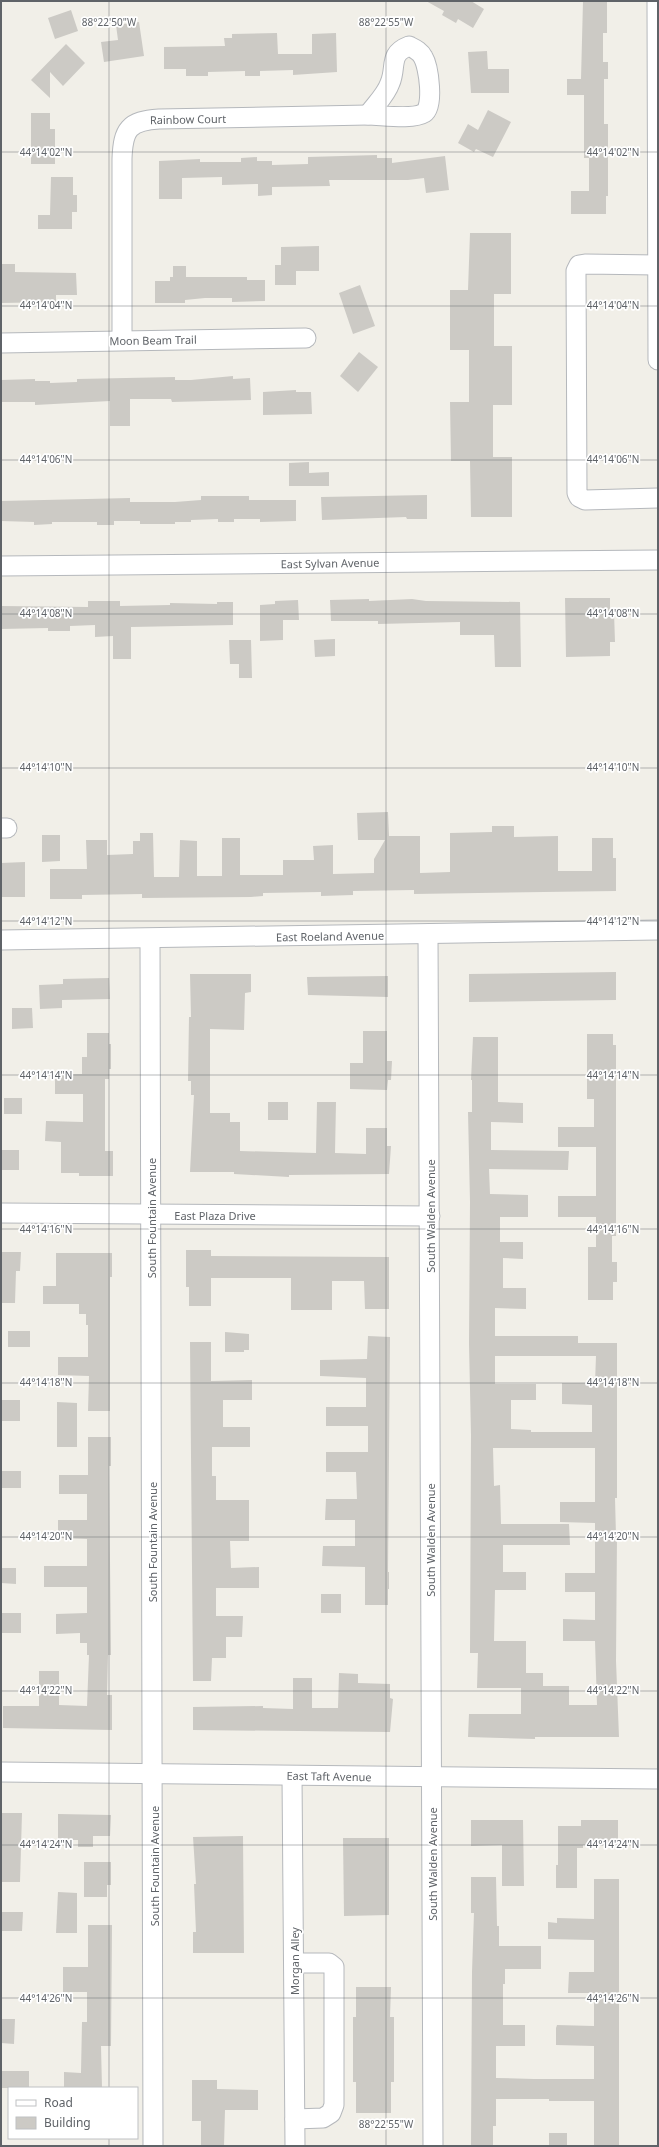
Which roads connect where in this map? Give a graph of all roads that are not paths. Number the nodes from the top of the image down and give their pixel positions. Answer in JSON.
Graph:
{"nodes":[{"id":1,"x":657,"y":1,"type":"edge"},
{"id":2,"x":368,"y":115,"type":"dead end"},
{"id":3,"x":657,"y":265,"type":"edge"},
{"id":4,"x":306,"y":338,"type":"dead end"},
{"id":5,"x":122,"y":340,"type":"junction"},
{"id":6,"x":1,"y":343,"type":"edge"},
{"id":7,"x":658,"y":360,"type":"edge"},
{"id":8,"x":658,"y":498,"type":"edge"},
{"id":9,"x":658,"y":560,"type":"edge"},
{"id":10,"x":1,"y":566,"type":"edge"},
{"id":11,"x":658,"y":930,"type":"edge"},
{"id":12,"x":428,"y":934,"type":"junction"},
{"id":13,"x":150,"y":939,"type":"junction"},
{"id":14,"x":1,"y":940,"type":"edge"},
{"id":15,"x":1,"y":1212,"type":"edge"},
{"id":16,"x":150,"y":1215,"type":"junction"},
{"id":17,"x":430,"y":1216,"type":"junction"},
{"id":18,"x":1,"y":1772,"type":"edge"},
{"id":19,"x":154,"y":1773,"type":"junction"},
{"id":20,"x":292,"y":1776,"type":"junction"},
{"id":21,"x":432,"y":1777,"type":"junction"},
{"id":22,"x":658,"y":1779,"type":"edge"},
{"id":23,"x":294,"y":1963,"type":"junction"},
{"id":24,"x":294,"y":2119,"type":"junction"},
{"id":25,"x":153,"y":2146,"type":"edge"},
{"id":26,"x":295,"y":2146,"type":"edge"},
{"id":27,"x":433,"y":2146,"type":"edge"}],
"edges":[{"from":1,"to":3,"type":"street"},
{"from":2,"to":5,"type":"street","name":"Rainbow Court"},
{"from":3,"to":7,"type":"street"},
{"from":3,"to":8,"type":"street"},
{"from":4,"to":5,"type":"street","name":"Moon Beam Trail"},
{"from":5,"to":6,"type":"street","name":"Moon Beam Trail"},
{"from":9,"to":10,"type":"street","name":"East Sylvan Avenue"},
{"from":11,"to":12,"type":"street","name":"East Roeland Avenue"},
{"from":12,"to":13,"type":"street","name":"East Roeland Avenue"},
{"from":12,"to":17,"type":"street","name":"South Walden Avenue"},
{"from":13,"to":14,"type":"street","name":"East Roeland Avenue"},
{"from":13,"to":16,"type":"street","name":"South Fountain Avenue"},
{"from":15,"to":16,"type":"street","name":"East Plaza Drive"},
{"from":16,"to":17,"type":"street","name":"East Plaza Drive"},
{"from":16,"to":19,"type":"street","name":"South Fountain Avenue"},
{"from":17,"to":21,"type":"street","name":"South Walden Avenue"},
{"from":18,"to":19,"type":"street","name":"East Taft Avenue"},
{"from":19,"to":20,"type":"street","name":"East Taft Avenue"},
{"from":19,"to":25,"type":"street","name":"South Fountain Avenue"},
{"from":20,"to":21,"type":"street","name":"East Taft Avenue"},
{"from":20,"to":23,"type":"street","name":"Morgan Alley"},
{"from":21,"to":22,"type":"street","name":"East Taft Avenue"},
{"from":21,"to":27,"type":"street","name":"South Walden Avenue"},
{"from":23,"to":24,"type":"street","name":"Morgan Alley"},
{"from":23,"to":24,"type":"street"},
{"from":24,"to":26,"type":"street","name":"Morgan Alley"}]}
